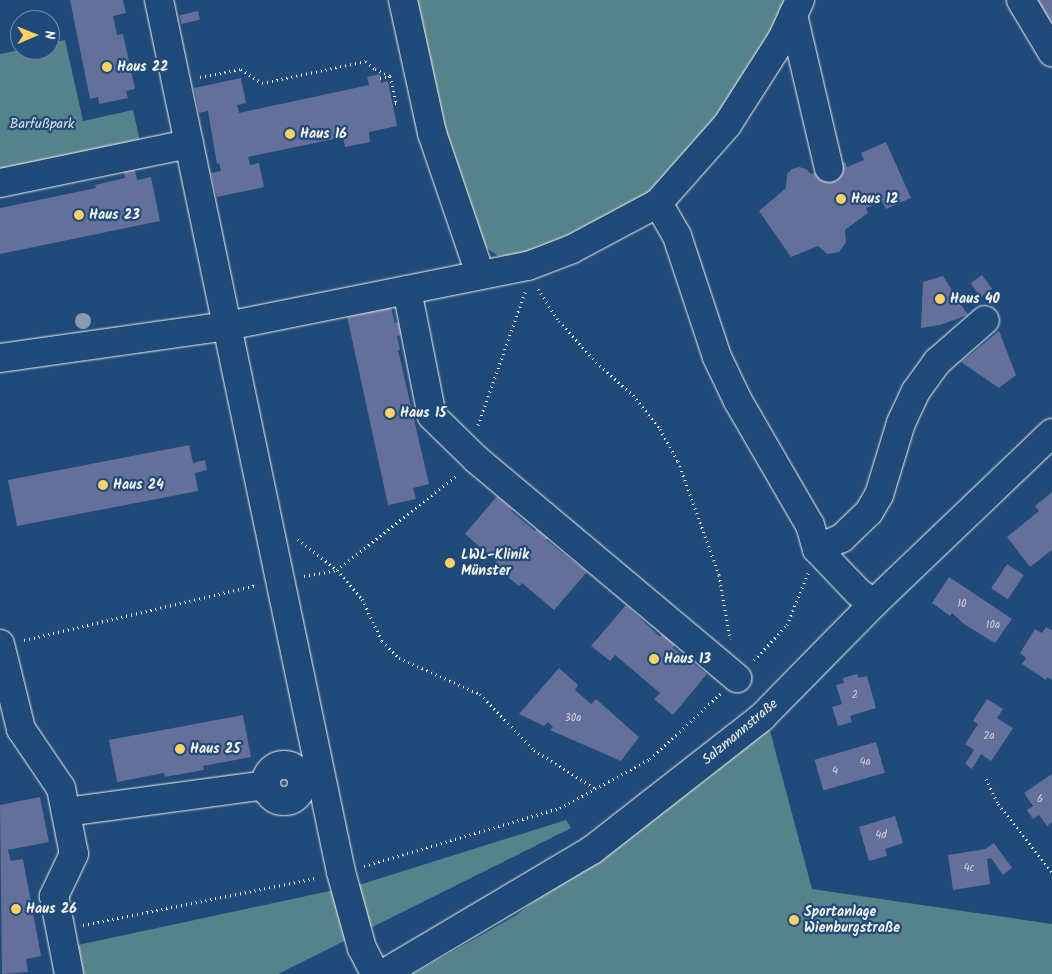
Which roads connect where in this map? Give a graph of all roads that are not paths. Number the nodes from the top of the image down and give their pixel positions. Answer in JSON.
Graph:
{"nodes":[{"id":1,"x":159,"y":0,"type":"edge"},
{"id":2,"x":403,"y":0,"type":"edge"},
{"id":3,"x":1021,"y":0,"type":"edge"},
{"id":4,"x":796,"y":8,"type":"edge"},
{"id":5,"x":1052,"y":52,"type":"edge"},
{"id":6,"x":189,"y":144,"type":"junction"},
{"id":7,"x":829,"y":168,"type":"dead end"},
{"id":8,"x":0,"y":183,"type":"edge"},
{"id":9,"x":658,"y":203,"type":"junction"},
{"id":10,"x":480,"y":274,"type":"junction"},
{"id":11,"x":407,"y":290,"type":"junction"},
{"id":12,"x":985,"y":320,"type":"dead end"},
{"id":13,"x":227,"y":326,"type":"junction"},
{"id":14,"x":0,"y":358,"type":"edge"},
{"id":15,"x":1052,"y":433,"type":"edge"},
{"id":16,"x":818,"y":549,"type":"junction"},
{"id":17,"x":874,"y":603,"type":"junction"},
{"id":18,"x":1,"y":655,"type":"edge"},
{"id":19,"x":737,"y":678,"type":"road end"},
{"id":20,"x":312,"y":778,"type":"junction"},
{"id":21,"x":66,"y":812,"type":"junction"},
{"id":22,"x":69,"y":974,"type":"edge"},
{"id":23,"x":375,"y":974,"type":"edge"},
{"id":24,"x":384,"y":974,"type":"edge"}],
"edges":[{"from":1,"to":6,"type":"street"},
{"from":2,"to":10,"type":"street"},
{"from":3,"to":5,"type":"street"},
{"from":4,"to":7,"type":"street"},
{"from":4,"to":9,"type":"street"},
{"from":6,"to":8,"type":"street"},
{"from":6,"to":13,"type":"street"},
{"from":9,"to":10,"type":"street"},
{"from":9,"to":16,"type":"street"},
{"from":10,"to":11,"type":"street"},
{"from":11,"to":13,"type":"street"},
{"from":11,"to":19,"type":"street"},
{"from":12,"to":16,"type":"street"},
{"from":13,"to":14,"type":"street"},
{"from":13,"to":20,"type":"street"},
{"from":15,"to":17,"type":"street","name":"Salzmannstraße"},
{"from":16,"to":17,"type":"street"},
{"from":17,"to":24,"type":"street","name":"Salzmannstraße"},
{"from":18,"to":21,"type":"street"},
{"from":20,"to":21,"type":"street"},
{"from":20,"to":23,"type":"street"},
{"from":21,"to":22,"type":"street"}]}
